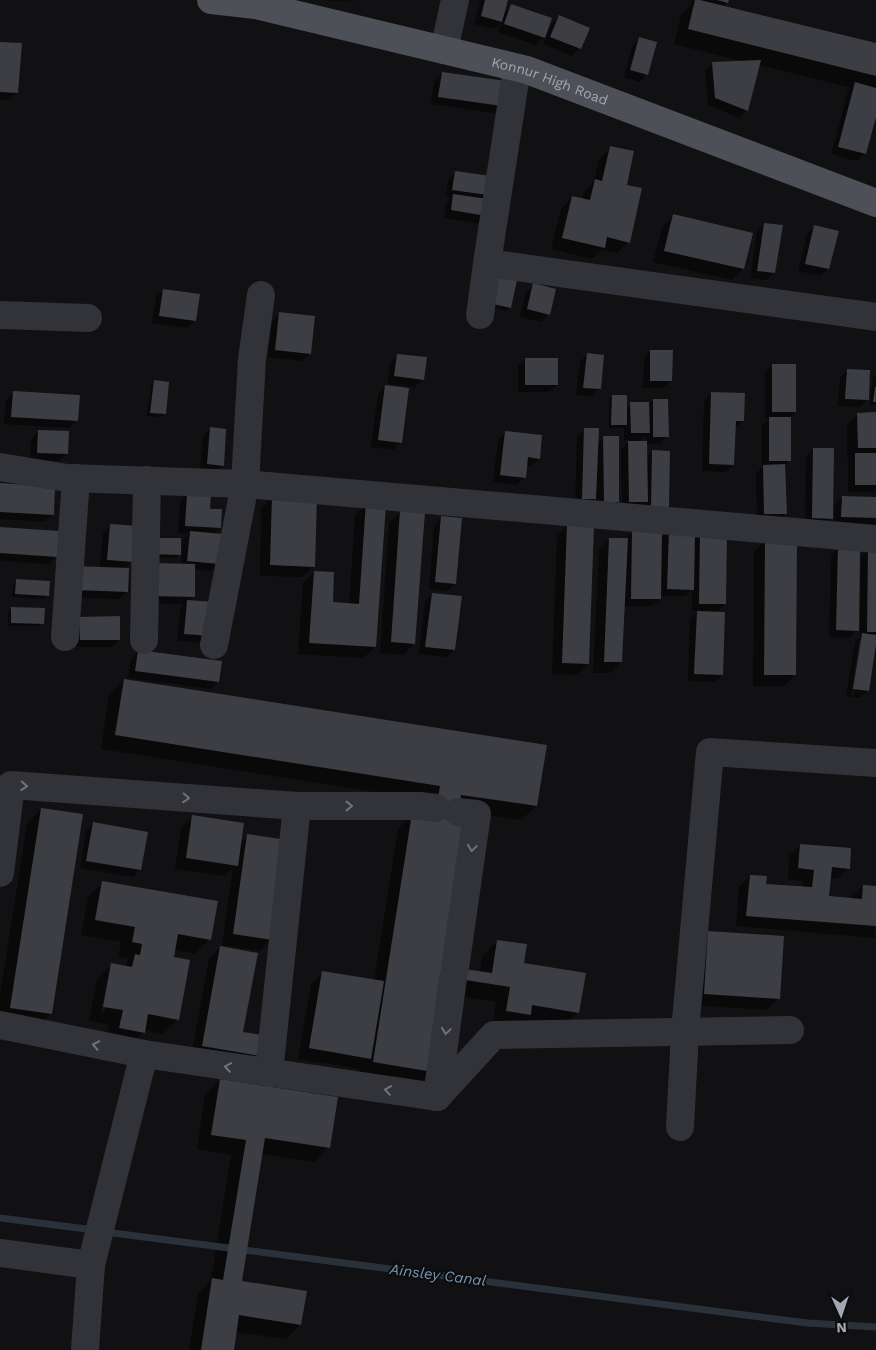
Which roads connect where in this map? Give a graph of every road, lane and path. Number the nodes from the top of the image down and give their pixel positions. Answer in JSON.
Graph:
{"nodes":[{"id":1,"x":211,"y":0,"type":"edge"},
{"id":2,"x":455,"y":0,"type":"edge"},
{"id":3,"x":256,"y":3,"type":"edge"},
{"id":4,"x":444,"y":50,"type":"junction"},
{"id":5,"x":517,"y":68,"type":"junction"},
{"id":6,"x":876,"y":203,"type":"edge"},
{"id":7,"x":487,"y":264,"type":"junction"},
{"id":8,"x":261,"y":295,"type":"dead end"},
{"id":9,"x":0,"y":315,"type":"edge"},
{"id":10,"x":480,"y":315,"type":"dead end"},
{"id":11,"x":876,"y":317,"type":"edge"},
{"id":12,"x":88,"y":318,"type":"dead end"},
{"id":13,"x":0,"y":467,"type":"edge"},
{"id":14,"x":76,"y":478,"type":"junction"},
{"id":15,"x":147,"y":480,"type":"junction"},
{"id":16,"x":245,"y":484,"type":"junction"},
{"id":17,"x":876,"y":539,"type":"edge"},
{"id":18,"x":65,"y":637,"type":"dead end"},
{"id":19,"x":144,"y":640,"type":"dead end"},
{"id":20,"x":214,"y":645,"type":"dead end"},
{"id":21,"x":876,"y":763,"type":"edge"},
{"id":22,"x":297,"y":806,"type":"junction"},
{"id":23,"x":0,"y":873,"type":"edge"},
{"id":24,"x":0,"y":1025,"type":"edge"},
{"id":25,"x":790,"y":1030,"type":"dead end"},
{"id":26,"x":685,"y":1032,"type":"junction"},
{"id":27,"x":144,"y":1054,"type":"junction"},
{"id":28,"x":269,"y":1073,"type":"junction"},
{"id":29,"x":437,"y":1097,"type":"junction"},
{"id":30,"x":680,"y":1127,"type":"dead end"},
{"id":31,"x":96,"y":1242,"type":"junction"},
{"id":32,"x":0,"y":1252,"type":"edge"},
{"id":33,"x":85,"y":1350,"type":"edge"}],
"edges":[{"from":1,"to":3,"type":"main road","name":"Konnur High Road"},
{"from":2,"to":4,"type":"street"},
{"from":3,"to":4,"type":"main road","name":"Konnur High Road"},
{"from":4,"to":5,"type":"main road","name":"Konnur High Road"},
{"from":5,"to":6,"type":"main road","name":"Konnur High Road"},
{"from":5,"to":7,"type":"street"},
{"from":7,"to":10,"type":"street"},
{"from":7,"to":11,"type":"street"},
{"from":8,"to":16,"type":"street"},
{"from":9,"to":12,"type":"street"},
{"from":13,"to":14,"type":"street"},
{"from":14,"to":15,"type":"street"},
{"from":14,"to":18,"type":"street"},
{"from":15,"to":16,"type":"street"},
{"from":15,"to":19,"type":"street"},
{"from":16,"to":17,"type":"street"},
{"from":16,"to":20,"type":"street"},
{"from":21,"to":26,"type":"street"},
{"from":23,"to":22,"type":"street","one_way":true},
{"from":22,"to":28,"type":"street"},
{"from":22,"to":29,"type":"street","one_way":true},
{"from":27,"to":24,"type":"street","one_way":true},
{"from":25,"to":26,"type":"street"},
{"from":26,"to":29,"type":"street"},
{"from":26,"to":30,"type":"street"},
{"from":28,"to":27,"type":"street","one_way":true},
{"from":27,"to":31,"type":"street"},
{"from":29,"to":28,"type":"street","one_way":true},
{"from":31,"to":32,"type":"street"},
{"from":31,"to":33,"type":"street"}]}
